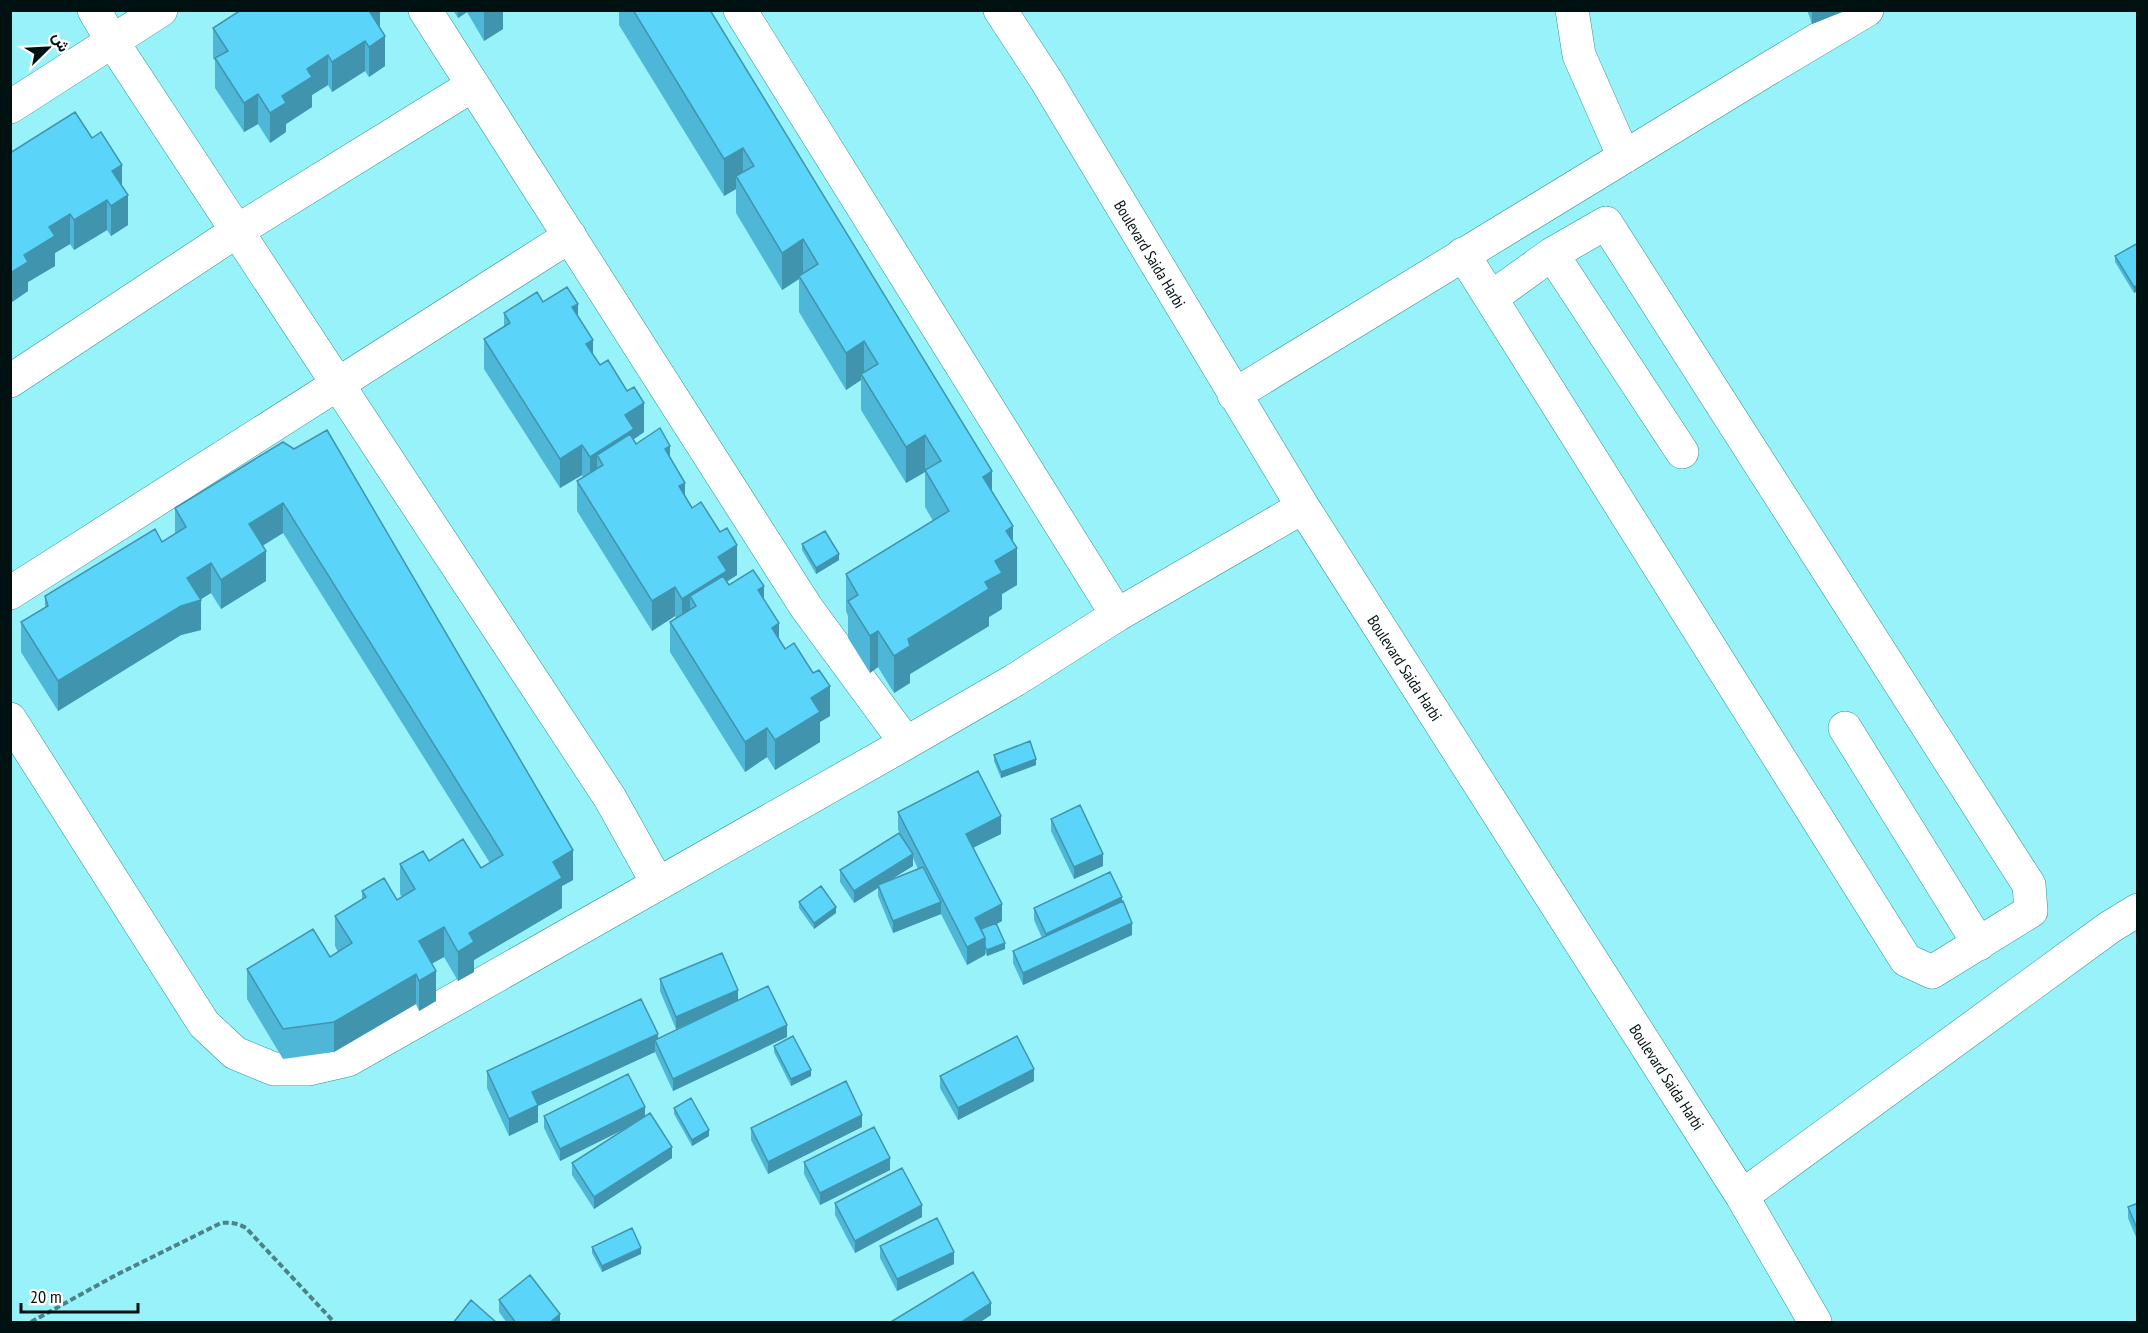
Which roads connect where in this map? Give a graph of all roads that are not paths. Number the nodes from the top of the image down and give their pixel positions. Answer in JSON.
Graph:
{"nodes":[{"id":1,"x":94,"y":10,"type":"edge"},
{"id":2,"x":161,"y":10,"type":"edge"},
{"id":3,"x":425,"y":10,"type":"edge"},
{"id":4,"x":740,"y":10,"type":"edge"},
{"id":5,"x":1000,"y":10,"type":"edge"},
{"id":6,"x":1572,"y":10,"type":"edge"},
{"id":7,"x":1867,"y":10,"type":"edge"},
{"id":8,"x":112,"y":41,"type":"junction"},
{"id":9,"x":473,"y":85,"type":"junction"},
{"id":10,"x":10,"y":107,"type":"edge"},
{"id":11,"x":1624,"y":157,"type":"junction"},
{"id":12,"x":237,"y":231,"type":"junction"},
{"id":13,"x":570,"y":236,"type":"junction"},
{"id":14,"x":1463,"y":254,"type":"junction"},
{"id":15,"x":1552,"y":254,"type":"junction"},
{"id":16,"x":1491,"y":298,"type":"junction"},
{"id":17,"x":10,"y":381,"type":"edge"},
{"id":18,"x":338,"y":384,"type":"junction"},
{"id":19,"x":1234,"y":395,"type":"junction"},
{"id":20,"x":1682,"y":452,"type":"dead end"},
{"id":21,"x":1303,"y":507,"type":"junction"},
{"id":22,"x":10,"y":593,"type":"edge"},
{"id":23,"x":1117,"y":615,"type":"junction"},
{"id":24,"x":10,"y":719,"type":"edge"},
{"id":25,"x":1845,"y":729,"type":"dead end"},
{"id":26,"x":906,"y":743,"type":"junction"},
{"id":27,"x":658,"y":884,"type":"junction"},
{"id":28,"x":2138,"y":910,"type":"edge"},
{"id":29,"x":1979,"y":944,"type":"junction"},
{"id":30,"x":1742,"y":1196,"type":"junction"},
{"id":31,"x":1815,"y":1323,"type":"edge"}],
"edges":[{"from":1,"to":8,"type":"street"},
{"from":2,"to":8,"type":"street"},
{"from":3,"to":9,"type":"street"},
{"from":4,"to":23,"type":"street"},
{"from":5,"to":19,"type":"street","name":"Boulevard Saida Harbi"},
{"from":6,"to":11,"type":"street"},
{"from":7,"to":11,"type":"street"},
{"from":8,"to":10,"type":"street"},
{"from":8,"to":12,"type":"street"},
{"from":9,"to":12,"type":"street"},
{"from":9,"to":13,"type":"street"},
{"from":11,"to":14,"type":"street"},
{"from":12,"to":17,"type":"street"},
{"from":12,"to":18,"type":"street"},
{"from":13,"to":18,"type":"street"},
{"from":13,"to":26,"type":"street"},
{"from":14,"to":16,"type":"street"},
{"from":14,"to":19,"type":"street"},
{"from":15,"to":16,"type":"street"},
{"from":15,"to":20,"type":"street"},
{"from":15,"to":29,"type":"street"},
{"from":16,"to":29,"type":"street"},
{"from":18,"to":22,"type":"street"},
{"from":18,"to":27,"type":"street"},
{"from":19,"to":21,"type":"street","name":"Boulevard Saida Harbi"},
{"from":21,"to":23,"type":"street"},
{"from":21,"to":30,"type":"street","name":"Boulevard Saida Harbi"},
{"from":23,"to":26,"type":"street"},
{"from":24,"to":27,"type":"street"},
{"from":25,"to":29,"type":"street"},
{"from":26,"to":27,"type":"street"},
{"from":28,"to":30,"type":"street"},
{"from":30,"to":31,"type":"street","name":"Boulevard Saida Harbi"}]}
